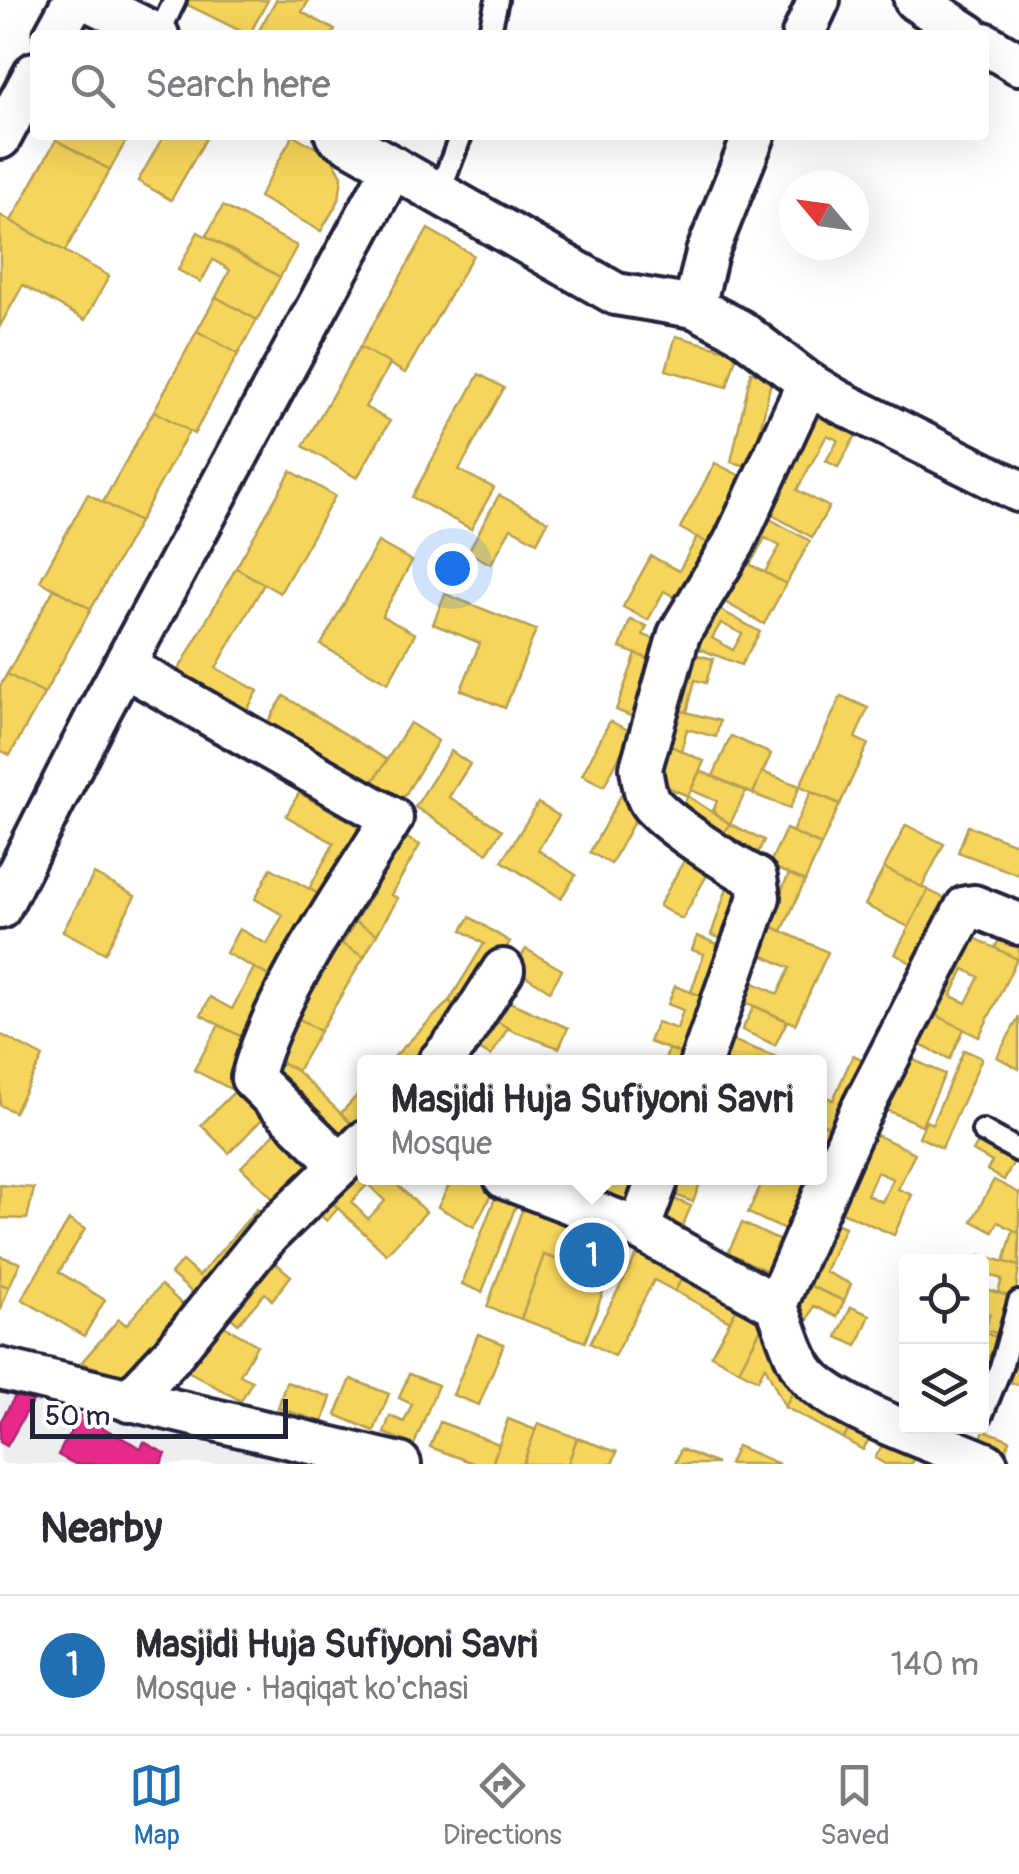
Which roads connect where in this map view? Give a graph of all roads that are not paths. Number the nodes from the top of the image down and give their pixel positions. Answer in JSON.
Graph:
{"nodes":[{"id":1,"x":74,"y":0,"type":"edge"},
{"id":2,"x":88,"y":0,"type":"edge"},
{"id":3,"x":175,"y":0,"type":"edge"},
{"id":4,"x":498,"y":0,"type":"edge"},
{"id":5,"x":819,"y":0,"type":"edge"},
{"id":6,"x":915,"y":0,"type":"edge"},
{"id":7,"x":58,"y":30,"type":"edge"},
{"id":8,"x":148,"y":30,"type":"edge"},
{"id":9,"x":160,"y":30,"type":"edge"},
{"id":10,"x":490,"y":30,"type":"edge"},
{"id":11,"x":805,"y":30,"type":"edge"},
{"id":12,"x":962,"y":30,"type":"edge"},
{"id":13,"x":989,"y":46,"type":"edge"},
{"id":14,"x":1019,"y":64,"type":"edge"},
{"id":15,"x":30,"y":82,"type":"edge"},
{"id":16,"x":0,"y":138,"type":"edge"},
{"id":17,"x":345,"y":140,"type":"edge"},
{"id":18,"x":459,"y":140,"type":"edge"},
{"id":19,"x":752,"y":140,"type":"edge"},
{"id":20,"x":393,"y":167,"type":"junction"},
{"id":21,"x":439,"y":193,"type":"junction"},
{"id":22,"x":694,"y":307,"type":"junction"},
{"id":23,"x":808,"y":383,"type":"junction"},
{"id":24,"x":1019,"y":490,"type":"edge"},
{"id":25,"x":124,"y":666,"type":"junction"},
{"id":26,"x":0,"y":908,"type":"edge"},
{"id":27,"x":1019,"y":924,"type":"edge"},
{"id":28,"x":503,"y":970,"type":"dead end"},
{"id":29,"x":445,"y":1055,"type":"edge"},
{"id":30,"x":704,"y":1055,"type":"edge"},
{"id":31,"x":982,"y":1131,"type":"dead end"},
{"id":32,"x":1019,"y":1151,"type":"edge"},
{"id":33,"x":352,"y":1153,"type":"edge"},
{"id":34,"x":523,"y":1185,"type":"edge"},
{"id":35,"x":655,"y":1185,"type":"edge"},
{"id":36,"x":639,"y":1229,"type":"junction"},
{"id":37,"x":1019,"y":1302,"type":"edge"},
{"id":38,"x":776,"y":1305,"type":"junction"},
{"id":39,"x":0,"y":1369,"type":"edge"},
{"id":40,"x":989,"y":1397,"type":"edge"},
{"id":41,"x":129,"y":1402,"type":"junction"},
{"id":42,"x":974,"y":1453,"type":"edge"},
{"id":43,"x":400,"y":1464,"type":"edge"}],
"edges":[{"from":1,"to":7,"type":"street"},
{"from":2,"to":8,"type":"street"},
{"from":3,"to":9,"type":"lane"},
{"from":4,"to":10,"type":"lane"},
{"from":5,"to":11,"type":"street"},
{"from":6,"to":12,"type":"street"},
{"from":13,"to":14,"type":"street"},
{"from":15,"to":16,"type":"street"},
{"from":17,"to":20,"type":"street"},
{"from":18,"to":21,"type":"lane"},
{"from":19,"to":22,"type":"street"},
{"from":20,"to":21,"type":"street"},
{"from":20,"to":25,"type":"street"},
{"from":21,"to":22,"type":"street"},
{"from":22,"to":23,"type":"street"},
{"from":23,"to":24,"type":"street"},
{"from":23,"to":30,"type":"street"},
{"from":25,"to":26,"type":"street"},
{"from":25,"to":33,"type":"street"},
{"from":27,"to":38,"type":"street"},
{"from":28,"to":29,"type":"street"},
{"from":31,"to":32,"type":"lane"},
{"from":33,"to":41,"type":"street"},
{"from":34,"to":36,"type":"street"},
{"from":35,"to":36,"type":"street"},
{"from":36,"to":38,"type":"street"},
{"from":37,"to":40,"type":"lane"},
{"from":38,"to":42,"type":"street"},
{"from":39,"to":41,"type":"street"},
{"from":41,"to":43,"type":"street"}]}
